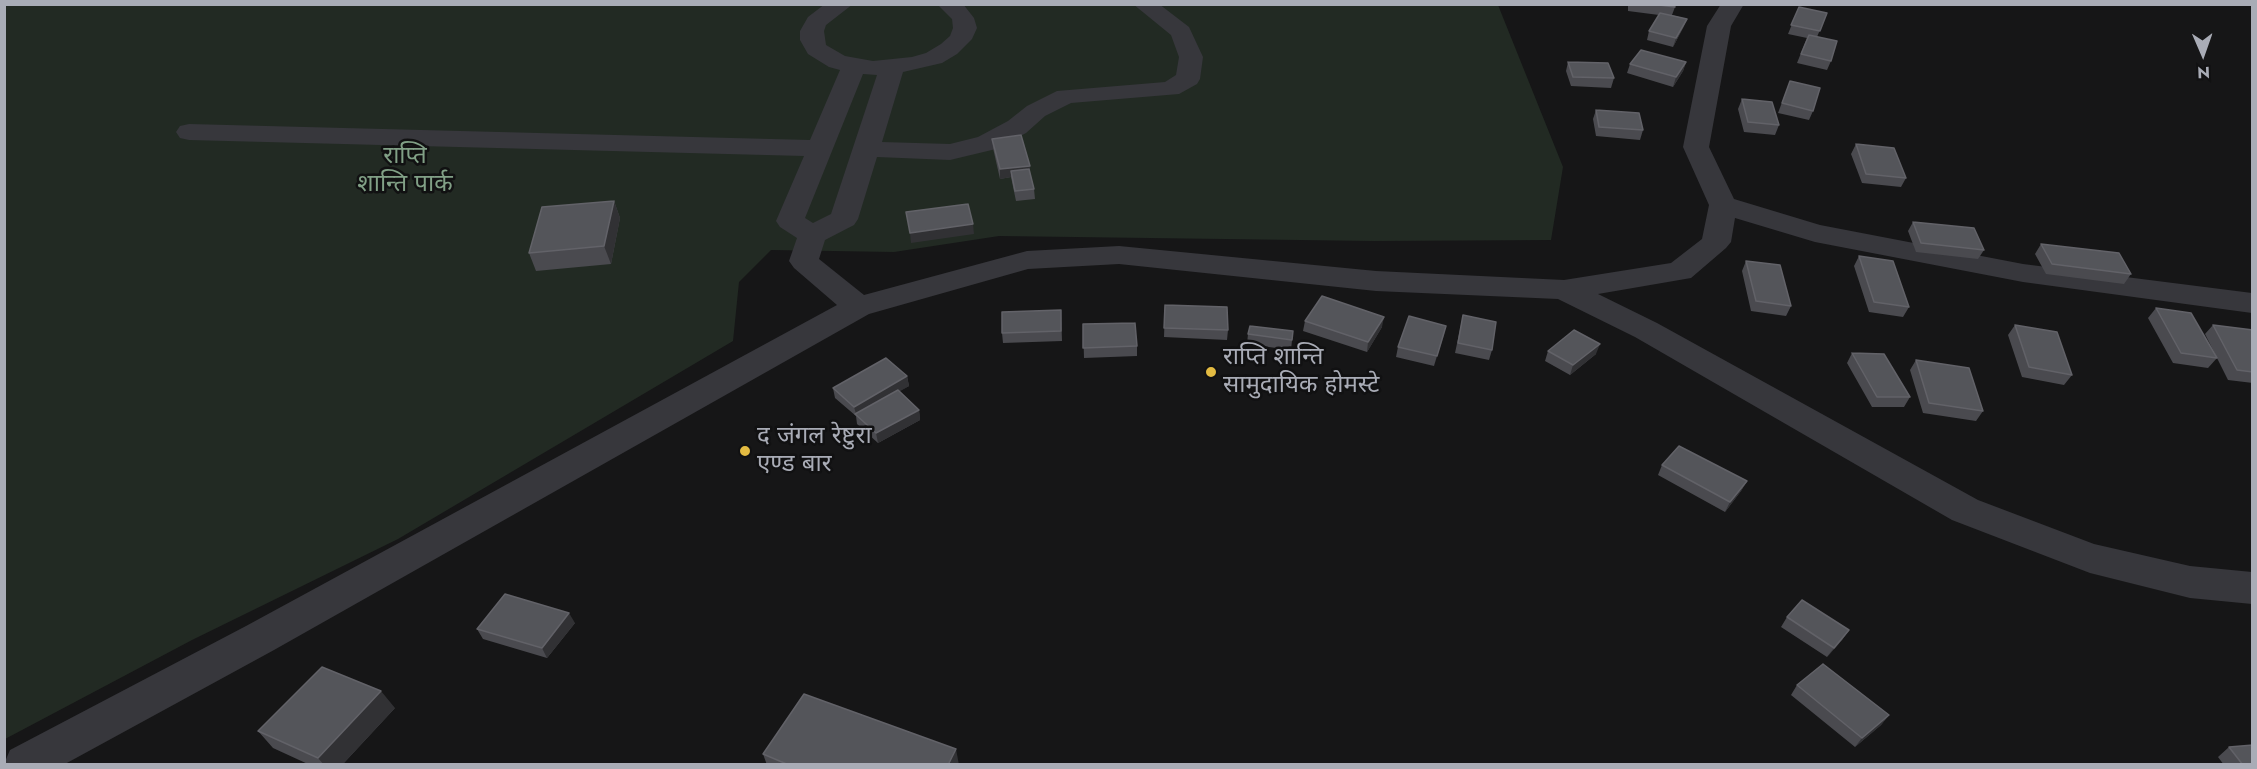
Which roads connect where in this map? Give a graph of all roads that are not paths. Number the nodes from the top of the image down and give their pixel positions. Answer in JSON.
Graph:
{"nodes":[{"id":1,"x":842,"y":4,"type":"edge"},
{"id":2,"x":948,"y":4,"type":"edge"},
{"id":3,"x":1144,"y":4,"type":"edge"},
{"id":4,"x":1733,"y":4,"type":"edge"},
{"id":5,"x":854,"y":66,"type":"junction"},
{"id":6,"x":892,"y":67,"type":"junction"},
{"id":7,"x":189,"y":132,"type":"dead end"},
{"id":8,"x":820,"y":148,"type":"junction"},
{"id":9,"x":866,"y":149,"type":"junction"},
{"id":10,"x":1723,"y":205,"type":"junction"},
{"id":11,"x":812,"y":235,"type":"junction"},
{"id":12,"x":1564,"y":290,"type":"junction"},
{"id":13,"x":2253,"y":303,"type":"edge"},
{"id":14,"x":858,"y":307,"type":"junction"},
{"id":15,"x":2253,"y":588,"type":"edge"},
{"id":16,"x":25,"y":765,"type":"edge"}],
"edges":[{"from":1,"to":5,"type":"street"},
{"from":2,"to":6,"type":"street"},
{"from":3,"to":9,"type":"street"},
{"from":4,"to":10,"type":"street"},
{"from":5,"to":6,"type":"street"},
{"from":5,"to":8,"type":"street"},
{"from":6,"to":9,"type":"street"},
{"from":7,"to":8,"type":"street"},
{"from":8,"to":11,"type":"street"},
{"from":9,"to":11,"type":"street"},
{"from":10,"to":12,"type":"street"},
{"from":10,"to":13,"type":"street"},
{"from":11,"to":14,"type":"street"},
{"from":12,"to":14,"type":"street"},
{"from":12,"to":15,"type":"street"},
{"from":14,"to":16,"type":"street"}]}
